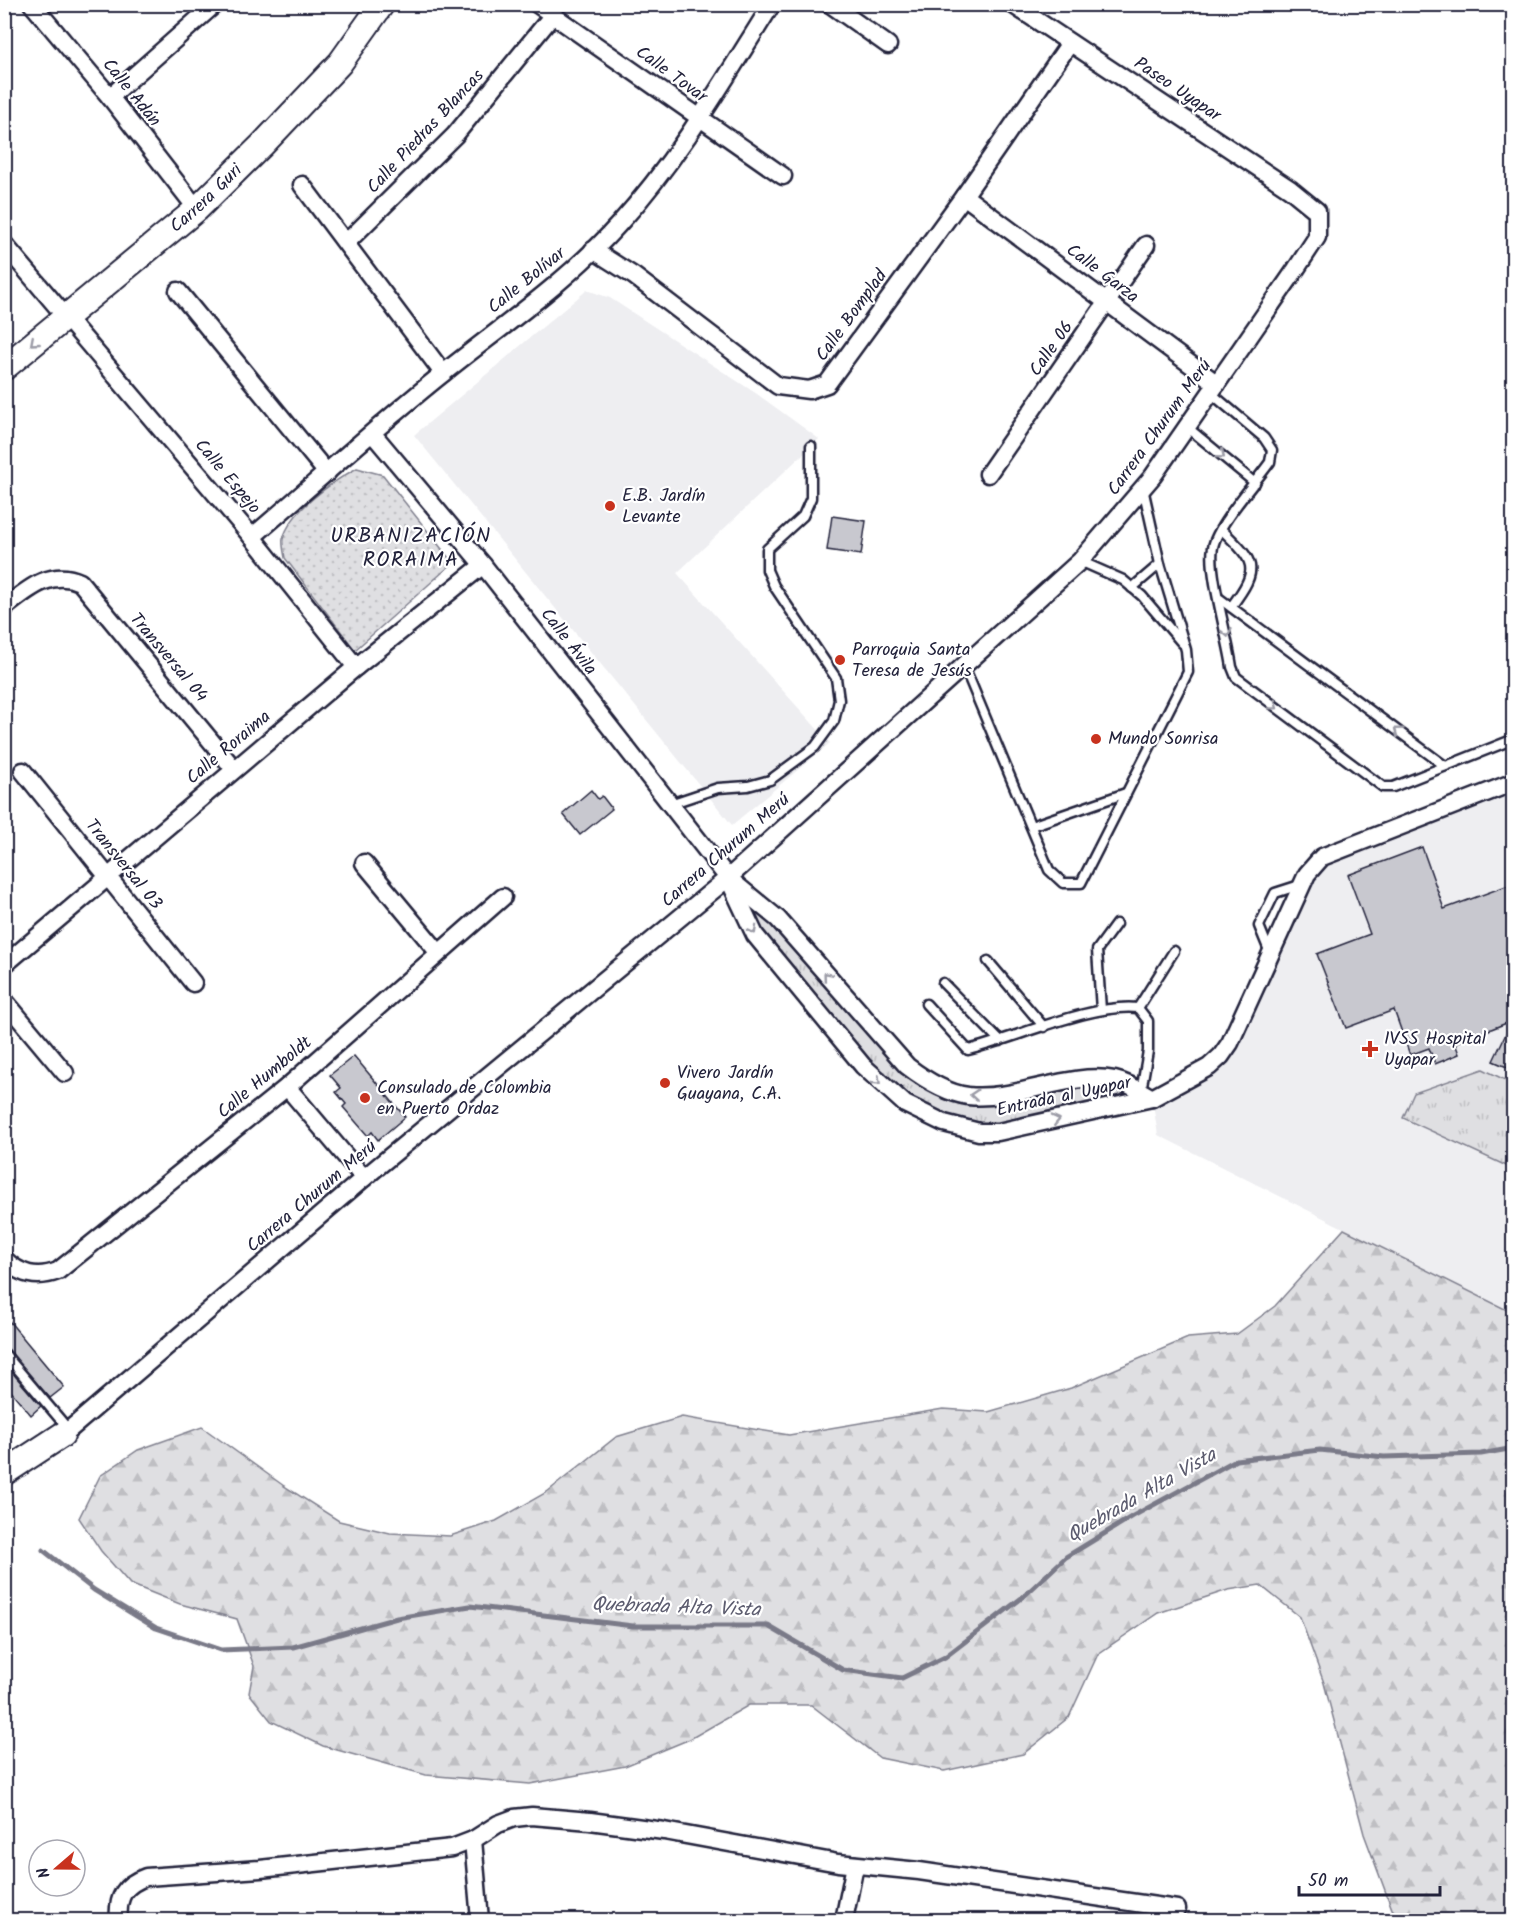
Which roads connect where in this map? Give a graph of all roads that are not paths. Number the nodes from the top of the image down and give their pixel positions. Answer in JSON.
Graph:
{"nodes":[{"id":1,"x":32,"y":4,"type":"edge"},
{"id":2,"x":215,"y":4,"type":"edge"},
{"id":3,"x":382,"y":4,"type":"edge"},
{"id":4,"x":537,"y":4,"type":"edge"},
{"id":5,"x":772,"y":4,"type":"edge"},
{"id":6,"x":830,"y":4,"type":"edge"},
{"id":7,"x":1012,"y":4,"type":"edge"},
{"id":8,"x":552,"y":16,"type":"junction"},
{"id":9,"x":1070,"y":43,"type":"junction"},
{"id":10,"x":888,"y":45,"type":"dead end"},
{"id":11,"x":110,"y":97,"type":"junction"},
{"id":12,"x":700,"y":120,"type":"junction"},
{"id":13,"x":783,"y":176,"type":"dead end"},
{"id":14,"x":302,"y":185,"type":"dead end"},
{"id":15,"x":964,"y":196,"type":"junction"},
{"id":16,"x":197,"y":209,"type":"junction"},
{"id":17,"x":1317,"y":211,"type":"joint"},
{"id":18,"x":346,"y":243,"type":"junction"},
{"id":19,"x":4,"y":244,"type":"edge"},
{"id":20,"x":1146,"y":245,"type":"dead end"},
{"id":21,"x":593,"y":250,"type":"junction"},
{"id":22,"x":178,"y":291,"type":"dead end"},
{"id":23,"x":1108,"y":303,"type":"junction"},
{"id":24,"x":64,"y":316,"type":"junction"},
{"id":25,"x":4,"y":368,"type":"edge"},
{"id":26,"x":443,"y":373,"type":"junction"},
{"id":27,"x":1214,"y":388,"type":"junction"},
{"id":28,"x":1187,"y":427,"type":"junction"},
{"id":29,"x":373,"y":434,"type":"junction"},
{"id":30,"x":811,"y":446,"type":"dead end"},
{"id":31,"x":327,"y":473,"type":"junction"},
{"id":32,"x":988,"y":474,"type":"dead end"},
{"id":33,"x":1255,"y":483,"type":"junction"},
{"id":34,"x":1143,"y":488,"type":"junction"},
{"id":35,"x":1221,"y":529,"type":"junction"},
{"id":36,"x":252,"y":537,"type":"junction"},
{"id":37,"x":1080,"y":561,"type":"junction"},
{"id":38,"x":1160,"y":564,"type":"junction"},
{"id":39,"x":483,"y":565,"type":"junction"},
{"id":40,"x":1132,"y":588,"type":"junction"},
{"id":41,"x":1220,"y":599,"type":"junction"},
{"id":42,"x":5,"y":607,"type":"edge"},
{"id":43,"x":1231,"y":607,"type":"junction"},
{"id":44,"x":1184,"y":646,"type":"junction"},
{"id":45,"x":964,"y":666,"type":"junction"},
{"id":46,"x":356,"y":667,"type":"junction"},
{"id":47,"x":1514,"y":739,"type":"edge"},
{"id":48,"x":1445,"y":766,"type":"junction"},
{"id":49,"x":234,"y":769,"type":"junction"},
{"id":50,"x":23,"y":771,"type":"dead end"},
{"id":51,"x":1514,"y":782,"type":"edge"},
{"id":52,"x":1126,"y":793,"type":"junction"},
{"id":53,"x":670,"y":804,"type":"junction"},
{"id":54,"x":1031,"y":826,"type":"junction"},
{"id":55,"x":364,"y":863,"type":"dead end"},
{"id":56,"x":109,"y":878,"type":"junction"},
{"id":57,"x":728,"y":878,"type":"junction"},
{"id":58,"x":503,"y":897,"type":"dead end"},
{"id":59,"x":1116,"y":924,"type":"dead end"},
{"id":60,"x":1174,"y":951,"type":"dead end"},
{"id":61,"x":438,"y":952,"type":"junction"},
{"id":62,"x":988,"y":961,"type":"dead end"},
{"id":63,"x":4,"y":965,"type":"edge"},
{"id":64,"x":193,"y":982,"type":"dead end"},
{"id":65,"x":943,"y":982,"type":"dead end"},
{"id":66,"x":4,"y":1000,"type":"edge"},
{"id":67,"x":927,"y":1004,"type":"dead end"},
{"id":68,"x":1138,"y":1008,"type":"junction"},
{"id":69,"x":1101,"y":1010,"type":"junction"},
{"id":70,"x":1044,"y":1027,"type":"junction"},
{"id":71,"x":1000,"y":1041,"type":"junction"},
{"id":72,"x":65,"y":1073,"type":"dead end"},
{"id":73,"x":287,"y":1087,"type":"junction"},
{"id":74,"x":1147,"y":1094,"type":"junction"},
{"id":75,"x":364,"y":1178,"type":"junction"},
{"id":76,"x":4,"y":1259,"type":"edge"},
{"id":77,"x":4,"y":1353,"type":"edge"},
{"id":78,"x":66,"y":1433,"type":"junction"},
{"id":79,"x":4,"y":1473,"type":"edge"},
{"id":80,"x":4,"y":1484,"type":"edge"},
{"id":81,"x":473,"y":1840,"type":"junction"},
{"id":82,"x":855,"y":1865,"type":"junction"},
{"id":83,"x":1177,"y":1910,"type":"dead end"},
{"id":84,"x":119,"y":1920,"type":"edge"},
{"id":85,"x":480,"y":1920,"type":"edge"},
{"id":86,"x":844,"y":1920,"type":"edge"}],
"edges":[{"from":1,"to":11,"type":"street","name":"Calle Adán"},
{"from":2,"to":11,"type":"street"},
{"from":3,"to":16,"type":"street","name":"Carrera Guri"},
{"from":4,"to":8,"type":"street","name":"Calle Tovar"},
{"from":5,"to":12,"type":"street","name":"Calle Bolívar"},
{"from":6,"to":10,"type":"street"},
{"from":7,"to":9,"type":"street","name":"Paseo Uyapar"},
{"from":8,"to":12,"type":"street","name":"Calle Tovar"},
{"from":8,"to":18,"type":"street","name":"Calle Piedras Blancas"},
{"from":9,"to":15,"type":"street","name":"Calle Bomplad"},
{"from":9,"to":17,"type":"street","name":"Paseo Uyapar"},
{"from":11,"to":16,"type":"street","name":"Calle Adán"},
{"from":12,"to":13,"type":"street","name":"Calle Tovar"},
{"from":12,"to":21,"type":"street","name":"Calle Bolívar"},
{"from":14,"to":18,"type":"street"},
{"from":15,"to":21,"type":"street","name":"Calle Bomplad"},
{"from":15,"to":23,"type":"street","name":"Calle Garza"},
{"from":16,"to":24,"type":"street","name":"Carrera Guri"},
{"from":17,"to":27,"type":"street","name":"Carrera Churum Merú"},
{"from":18,"to":26,"type":"street"},
{"from":19,"to":24,"type":"street","name":"Calle Espejo"},
{"from":20,"to":23,"type":"street","name":"Calle 06"},
{"from":21,"to":26,"type":"street","name":"Calle Bolívar"},
{"from":22,"to":31,"type":"street"},
{"from":23,"to":27,"type":"street","name":"Calle Garza"},
{"from":23,"to":32,"type":"street","name":"Calle 06"},
{"from":24,"to":25,"type":"street","name":"Carrera Guri","one_way":true},
{"from":24,"to":36,"type":"street","name":"Calle Espejo"},
{"from":26,"to":29,"type":"street","name":"Calle Bolívar"},
{"from":27,"to":28,"type":"street","name":"Carrera Churum Merú"},
{"from":27,"to":33,"type":"lane"},
{"from":28,"to":33,"type":"lane","one_way":true},
{"from":28,"to":34,"type":"street","name":"Carrera Churum Merú"},
{"from":29,"to":31,"type":"street","name":"Calle Bolívar"},
{"from":29,"to":39,"type":"street","name":"Calle Ávila"},
{"from":30,"to":53,"type":"lane"},
{"from":31,"to":36,"type":"street","name":"Calle Bolívar"},
{"from":33,"to":35,"type":"lane"},
{"from":34,"to":37,"type":"street","name":"Carrera Churum Merú"},
{"from":34,"to":38,"type":"lane"},
{"from":35,"to":41,"type":"lane"},
{"from":35,"to":43,"type":"lane"},
{"from":36,"to":46,"type":"street","name":"Calle Espejo"},
{"from":37,"to":40,"type":"lane"},
{"from":37,"to":45,"type":"street","name":"Carrera Churum Merú"},
{"from":38,"to":40,"type":"lane"},
{"from":38,"to":44,"type":"lane"},
{"from":39,"to":46,"type":"street","name":"Calle Roraima"},
{"from":39,"to":53,"type":"street","name":"Calle Ávila"},
{"from":40,"to":44,"type":"lane"},
{"from":41,"to":43,"type":"lane"},
{"from":41,"to":48,"type":"lane","one_way":true},
{"from":42,"to":49,"type":"street","name":"Transversal 04"},
{"from":48,"to":43,"type":"lane","one_way":true},
{"from":44,"to":52,"type":"lane"},
{"from":45,"to":54,"type":"lane"},
{"from":45,"to":57,"type":"street","name":"Carrera Churum Merú"},
{"from":46,"to":49,"type":"street","name":"Calle Roraima"},
{"from":47,"to":48,"type":"lane"},
{"from":49,"to":56,"type":"street","name":"Calle Roraima"},
{"from":50,"to":56,"type":"street","name":"Transversal 03"},
{"from":51,"to":74,"type":"street"},
{"from":52,"to":54,"type":"lane"},
{"from":52,"to":54,"type":"lane"},
{"from":53,"to":57,"type":"street","name":"Calle Ávila"},
{"from":55,"to":61,"type":"street"},
{"from":56,"to":63,"type":"street","name":"Calle Roraima"},
{"from":56,"to":64,"type":"street","name":"Transversal 03"},
{"from":74,"to":57,"type":"street","name":"Entrada al Uyapar","one_way":true},
{"from":57,"to":74,"type":"street","name":"Entrada al Uyapar","one_way":true},
{"from":57,"to":75,"type":"street","name":"Carrera Churum Merú"},
{"from":58,"to":61,"type":"street","name":"Calle Humboldt"},
{"from":59,"to":69,"type":"lane"},
{"from":60,"to":68,"type":"lane"},
{"from":61,"to":73,"type":"street","name":"Calle Humboldt"},
{"from":62,"to":70,"type":"lane"},
{"from":65,"to":71,"type":"lane"},
{"from":66,"to":72,"type":"street"},
{"from":67,"to":71,"type":"lane"},
{"from":68,"to":69,"type":"lane"},
{"from":68,"to":74,"type":"lane"},
{"from":69,"to":70,"type":"lane"},
{"from":70,"to":71,"type":"lane"},
{"from":73,"to":75,"type":"street"},
{"from":73,"to":76,"type":"street","name":"Calle Humboldt"},
{"from":75,"to":78,"type":"street","name":"Carrera Churum Merú"},
{"from":77,"to":78,"type":"lane"},
{"from":78,"to":79,"type":"street"},
{"from":78,"to":80,"type":"street","name":"Carrera Churum Merú"},
{"from":81,"to":82,"type":"street"},
{"from":81,"to":84,"type":"street"},
{"from":81,"to":85,"type":"street"},
{"from":82,"to":83,"type":"street"},
{"from":82,"to":86,"type":"street"}]}
